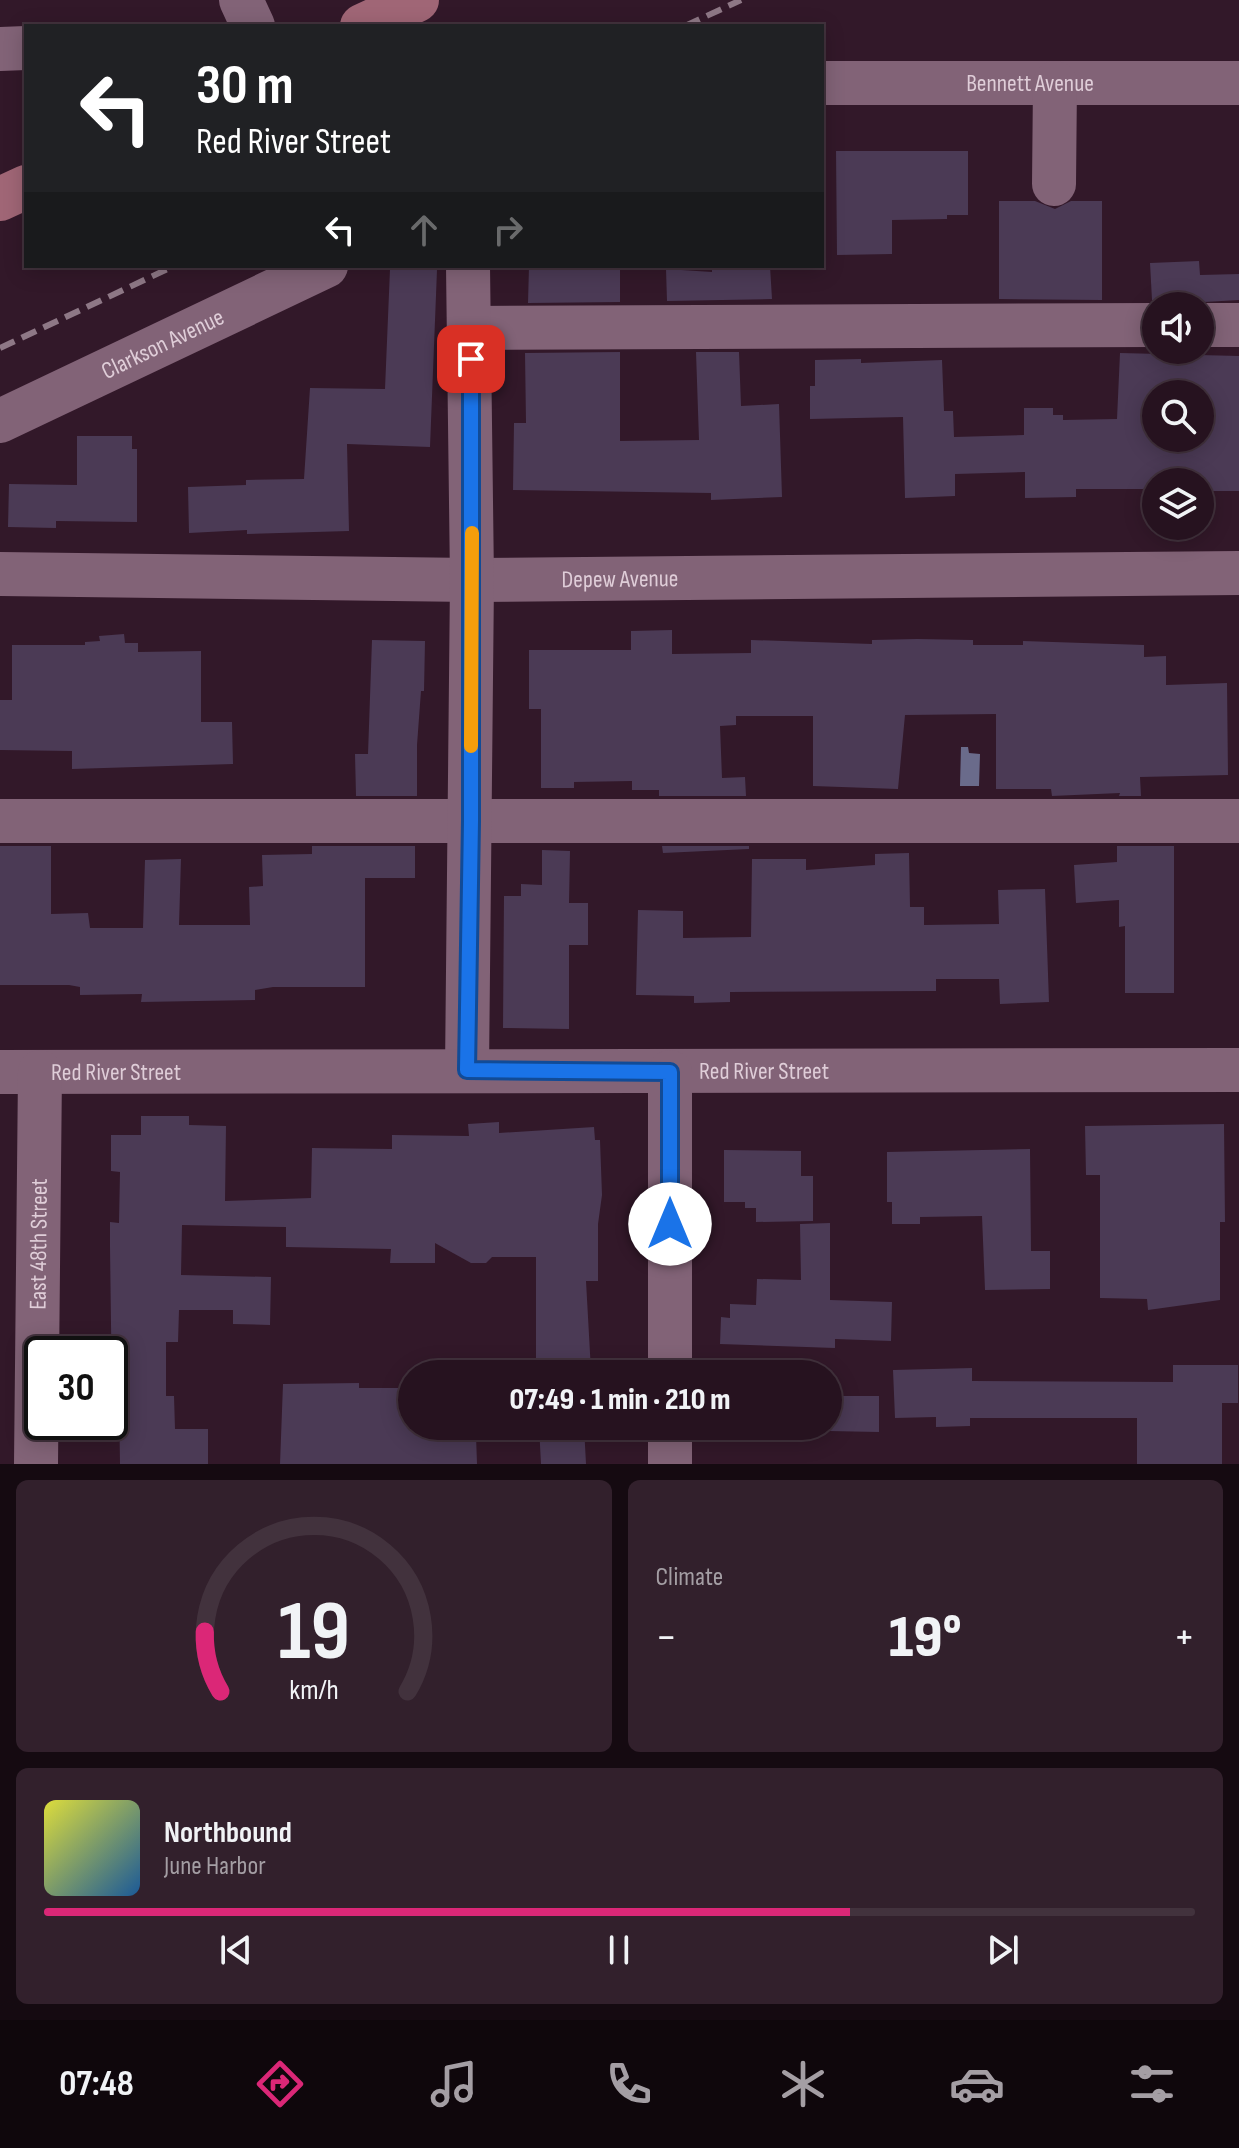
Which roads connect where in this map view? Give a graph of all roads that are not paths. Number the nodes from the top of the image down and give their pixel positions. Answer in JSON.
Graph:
{"nodes":[{"id":1,"x":417,"y":0,"type":"edge"},
{"id":2,"x":366,"y":24,"type":"edge"},
{"id":3,"x":24,"y":48,"type":"edge"},
{"id":4,"x":0,"y":49,"type":"edge"},
{"id":5,"x":824,"y":83,"type":"edge"},
{"id":6,"x":1055,"y":83,"type":"junction"},
{"id":7,"x":1239,"y":83,"type":"edge"},
{"id":8,"x":1054,"y":184,"type":"dead end"},
{"id":9,"x":24,"y":188,"type":"edge"},
{"id":10,"x":0,"y":199,"type":"edge"},
{"id":11,"x":322,"y":268,"type":"edge"},
{"id":12,"x":468,"y":268,"type":"edge"},
{"id":13,"x":1142,"y":325,"type":"edge"},
{"id":14,"x":1214,"y":325,"type":"edge"},
{"id":15,"x":1239,"y":325,"type":"edge"},
{"id":16,"x":471,"y":328,"type":"junction"},
{"id":17,"x":0,"y":421,"type":"edge"},
{"id":18,"x":1239,"y":573,"type":"edge"},
{"id":19,"x":0,"y":574,"type":"edge"},
{"id":20,"x":472,"y":580,"type":"junction"},
{"id":21,"x":0,"y":821,"type":"edge"},
{"id":22,"x":471,"y":821,"type":"junction"},
{"id":23,"x":1239,"y":821,"type":"edge"},
{"id":24,"x":467,"y":1070,"type":"junction"},
{"id":25,"x":1239,"y":1070,"type":"edge"},
{"id":26,"x":20,"y":1072,"type":"edge"},
{"id":27,"x":670,"y":1072,"type":"junction"},
{"id":28,"x":670,"y":1360,"type":"edge"},
{"id":29,"x":670,"y":1440,"type":"edge"},
{"id":30,"x":36,"y":1464,"type":"edge"},
{"id":31,"x":670,"y":1464,"type":"edge"}],
"edges":[{"from":1,"to":2,"type":"main road"},
{"from":3,"to":4,"type":"street"},
{"from":5,"to":6,"type":"street","name":"Bennett Avenue"},
{"from":6,"to":7,"type":"street","name":"Bennett Avenue"},
{"from":6,"to":8,"type":"street"},
{"from":9,"to":10,"type":"main road"},
{"from":11,"to":17,"type":"street","name":"Clarkson Avenue"},
{"from":12,"to":16,"type":"street"},
{"from":13,"to":16,"type":"street"},
{"from":14,"to":15,"type":"street"},
{"from":16,"to":20,"type":"street"},
{"from":18,"to":20,"type":"street","name":"Depew Avenue"},
{"from":19,"to":20,"type":"street","name":"Depew Avenue"},
{"from":20,"to":22,"type":"street"},
{"from":21,"to":22,"type":"street"},
{"from":22,"to":23,"type":"street"},
{"from":22,"to":24,"type":"street"},
{"from":24,"to":26,"type":"street","name":"Red River Street"},
{"from":24,"to":27,"type":"street","name":"Red River Street"},
{"from":25,"to":27,"type":"street","name":"Red River Street"},
{"from":26,"to":30,"type":"street","name":"East 48th Street"},
{"from":27,"to":28,"type":"street"},
{"from":29,"to":31,"type":"street"}]}
